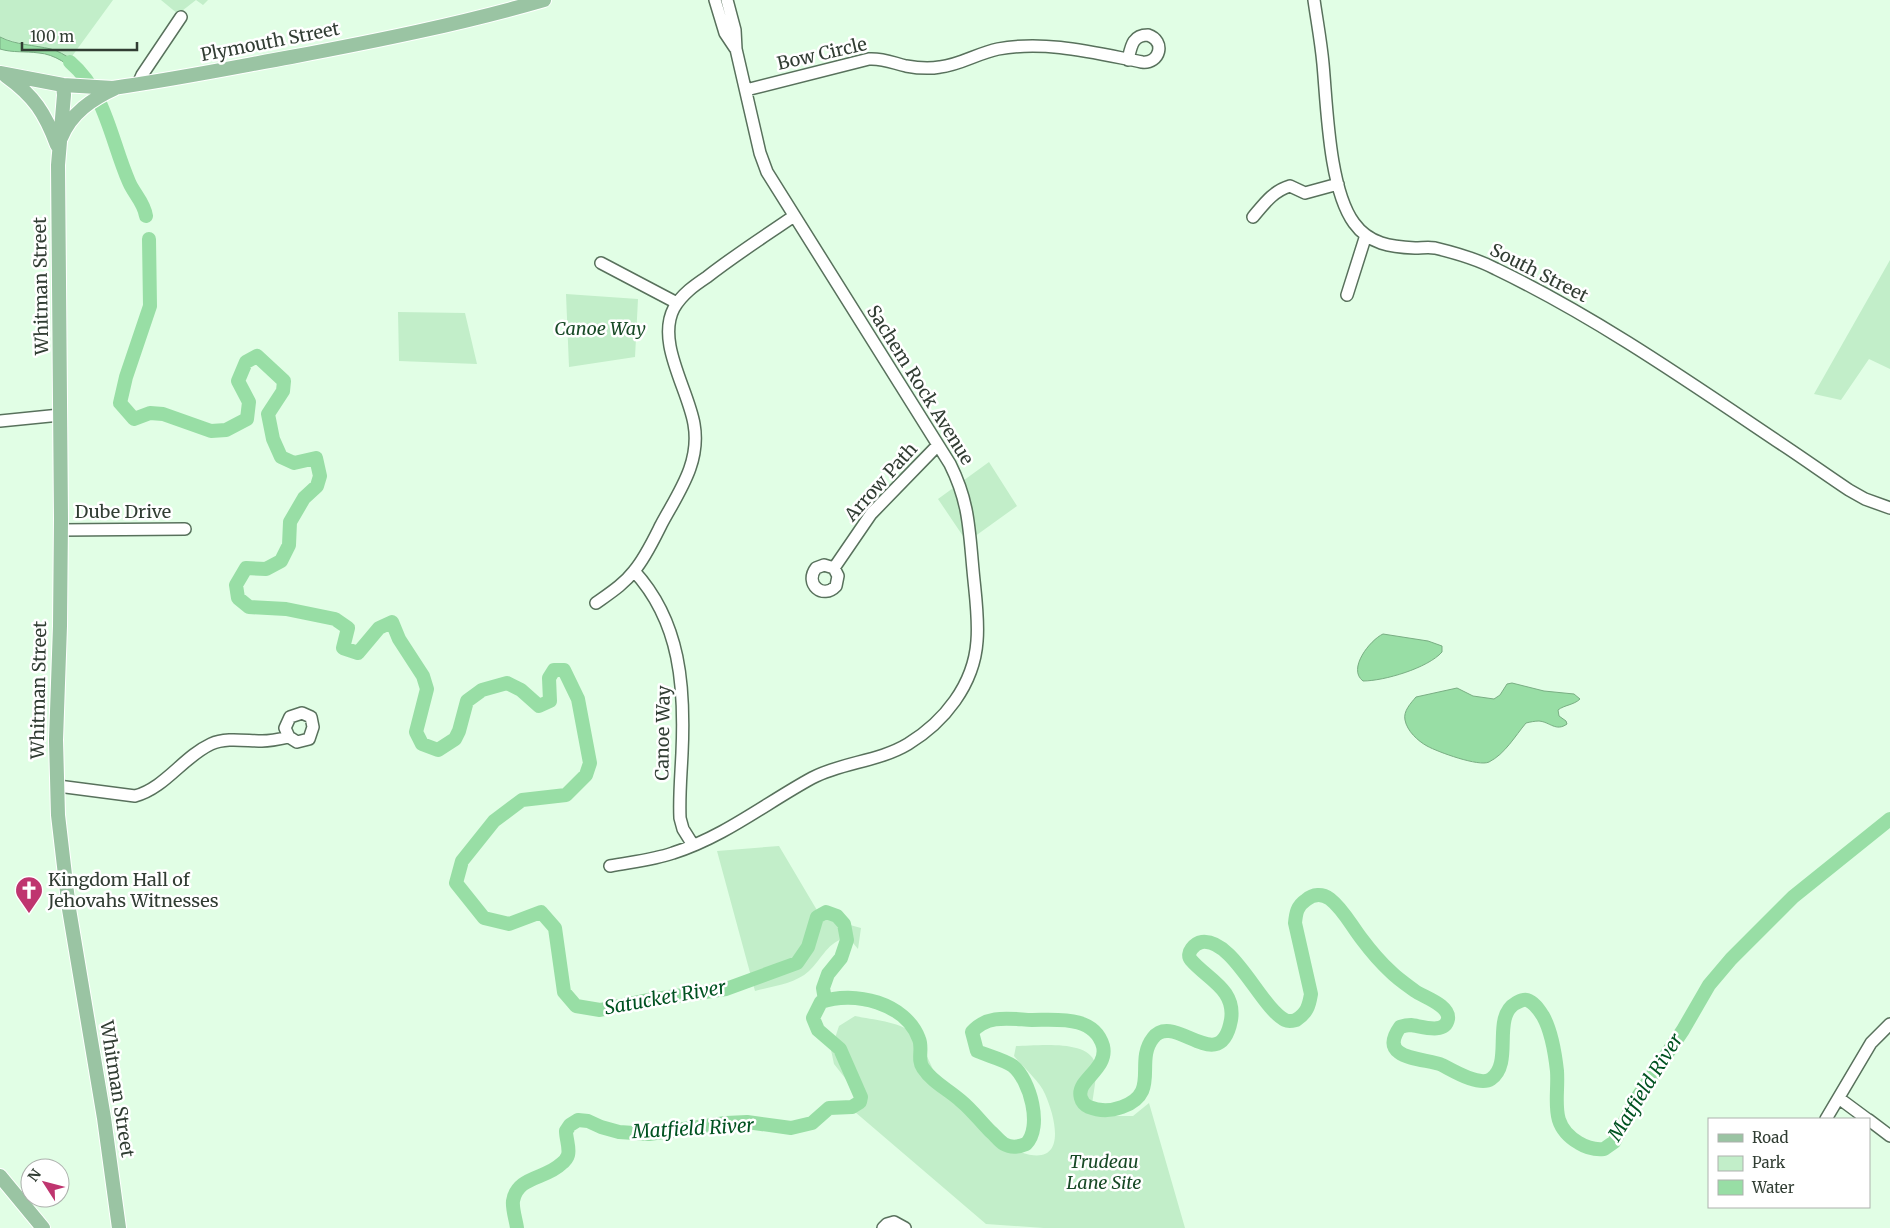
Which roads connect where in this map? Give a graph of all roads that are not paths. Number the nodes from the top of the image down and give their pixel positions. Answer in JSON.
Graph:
{"nodes":[{"id":1,"x":544,"y":0,"type":"edge"},
{"id":2,"x":715,"y":0,"type":"edge"},
{"id":3,"x":726,"y":0,"type":"edge"},
{"id":4,"x":1314,"y":0,"type":"edge"},
{"id":5,"x":181,"y":17,"type":"dead end"},
{"id":6,"x":736,"y":50,"type":"junction"},
{"id":7,"x":1128,"y":60,"type":"dead end"},
{"id":8,"x":1,"y":73,"type":"edge"},
{"id":9,"x":138,"y":84,"type":"junction"},
{"id":10,"x":68,"y":85,"type":"junction"},
{"id":11,"x":746,"y":90,"type":"junction"},
{"id":12,"x":96,"y":95,"type":"junction"},
{"id":13,"x":58,"y":148,"type":"junction"},
{"id":14,"x":1338,"y":184,"type":"junction"},
{"id":15,"x":794,"y":216,"type":"junction"},
{"id":16,"x":1253,"y":217,"type":"dead end"},
{"id":17,"x":1366,"y":235,"type":"junction"},
{"id":18,"x":601,"y":263,"type":"dead end"},
{"id":19,"x":1347,"y":295,"type":"dead end"},
{"id":20,"x":677,"y":303,"type":"junction"},
{"id":21,"x":60,"y":415,"type":"junction"},
{"id":22,"x":0,"y":421,"type":"edge"},
{"id":23,"x":938,"y":445,"type":"junction"},
{"id":24,"x":1890,"y":508,"type":"edge"},
{"id":25,"x":185,"y":529,"type":"dead end"},
{"id":26,"x":61,"y":530,"type":"junction"},
{"id":27,"x":834,"y":568,"type":"dead end"},
{"id":28,"x":634,"y":571,"type":"junction"},
{"id":29,"x":596,"y":602,"type":"dead end"},
{"id":30,"x":288,"y":737,"type":"dead end"},
{"id":31,"x":58,"y":786,"type":"junction"},
{"id":32,"x":693,"y":845,"type":"junction"},
{"id":33,"x":610,"y":866,"type":"dead end"},
{"id":34,"x":1890,"y":1024,"type":"edge"},
{"id":35,"x":1840,"y":1098,"type":"junction"},
{"id":36,"x":1827,"y":1118,"type":"edge"},
{"id":37,"x":1865,"y":1118,"type":"edge"},
{"id":38,"x":1870,"y":1121,"type":"edge"},
{"id":39,"x":1890,"y":1136,"type":"edge"},
{"id":40,"x":0,"y":1176,"type":"edge"},
{"id":41,"x":42,"y":1228,"type":"edge"},
{"id":42,"x":119,"y":1228,"type":"edge"},
{"id":43,"x":883,"y":1228,"type":"edge"},
{"id":44,"x":905,"y":1228,"type":"edge"}],
"edges":[{"from":1,"to":9,"type":"main road","name":"Plymouth Street"},
{"from":2,"to":6,"type":"street","name":"Sachem Rock Avenue"},
{"from":3,"to":6,"type":"street","name":"Sachem Rock Avenue"},
{"from":4,"to":14,"type":"street","name":"South Street"},
{"from":5,"to":9,"type":"street"},
{"from":6,"to":11,"type":"street","name":"Sachem Rock Avenue"},
{"from":7,"to":11,"type":"street","name":"Bow Circle"},
{"from":8,"to":10,"type":"main road","name":"Plymouth Street"},
{"from":8,"to":13,"type":"main road"},
{"from":9,"to":12,"type":"main road","name":"Plymouth Street"},
{"from":10,"to":12,"type":"main road","name":"Plymouth Street"},
{"from":10,"to":13,"type":"main road","name":"Whitman Street"},
{"from":11,"to":15,"type":"street","name":"Sachem Rock Avenue"},
{"from":12,"to":13,"type":"main road"},
{"from":13,"to":21,"type":"main road","name":"Whitman Street"},
{"from":14,"to":16,"type":"street"},
{"from":14,"to":17,"type":"street","name":"South Street"},
{"from":15,"to":20,"type":"street"},
{"from":15,"to":23,"type":"street","name":"Sachem Rock Avenue"},
{"from":17,"to":19,"type":"street"},
{"from":17,"to":24,"type":"street","name":"South Street"},
{"from":18,"to":20,"type":"street"},
{"from":20,"to":28,"type":"street"},
{"from":21,"to":22,"type":"street"},
{"from":21,"to":26,"type":"main road","name":"Whitman Street"},
{"from":23,"to":27,"type":"street","name":"Arrow Path"},
{"from":23,"to":32,"type":"street","name":"Sachem Rock Avenue"},
{"from":25,"to":26,"type":"street","name":"Dube Drive"},
{"from":26,"to":31,"type":"main road","name":"Whitman Street"},
{"from":28,"to":29,"type":"street"},
{"from":28,"to":32,"type":"street","name":"Canoe Way"},
{"from":30,"to":31,"type":"street"},
{"from":31,"to":42,"type":"main road","name":"Whitman Street"},
{"from":32,"to":33,"type":"street","name":"Sachem Rock Avenue"},
{"from":34,"to":35,"type":"street"},
{"from":35,"to":36,"type":"street"},
{"from":35,"to":37,"type":"street"},
{"from":38,"to":39,"type":"street"},
{"from":40,"to":41,"type":"main road"},
{"from":43,"to":44,"type":"street"}]}
